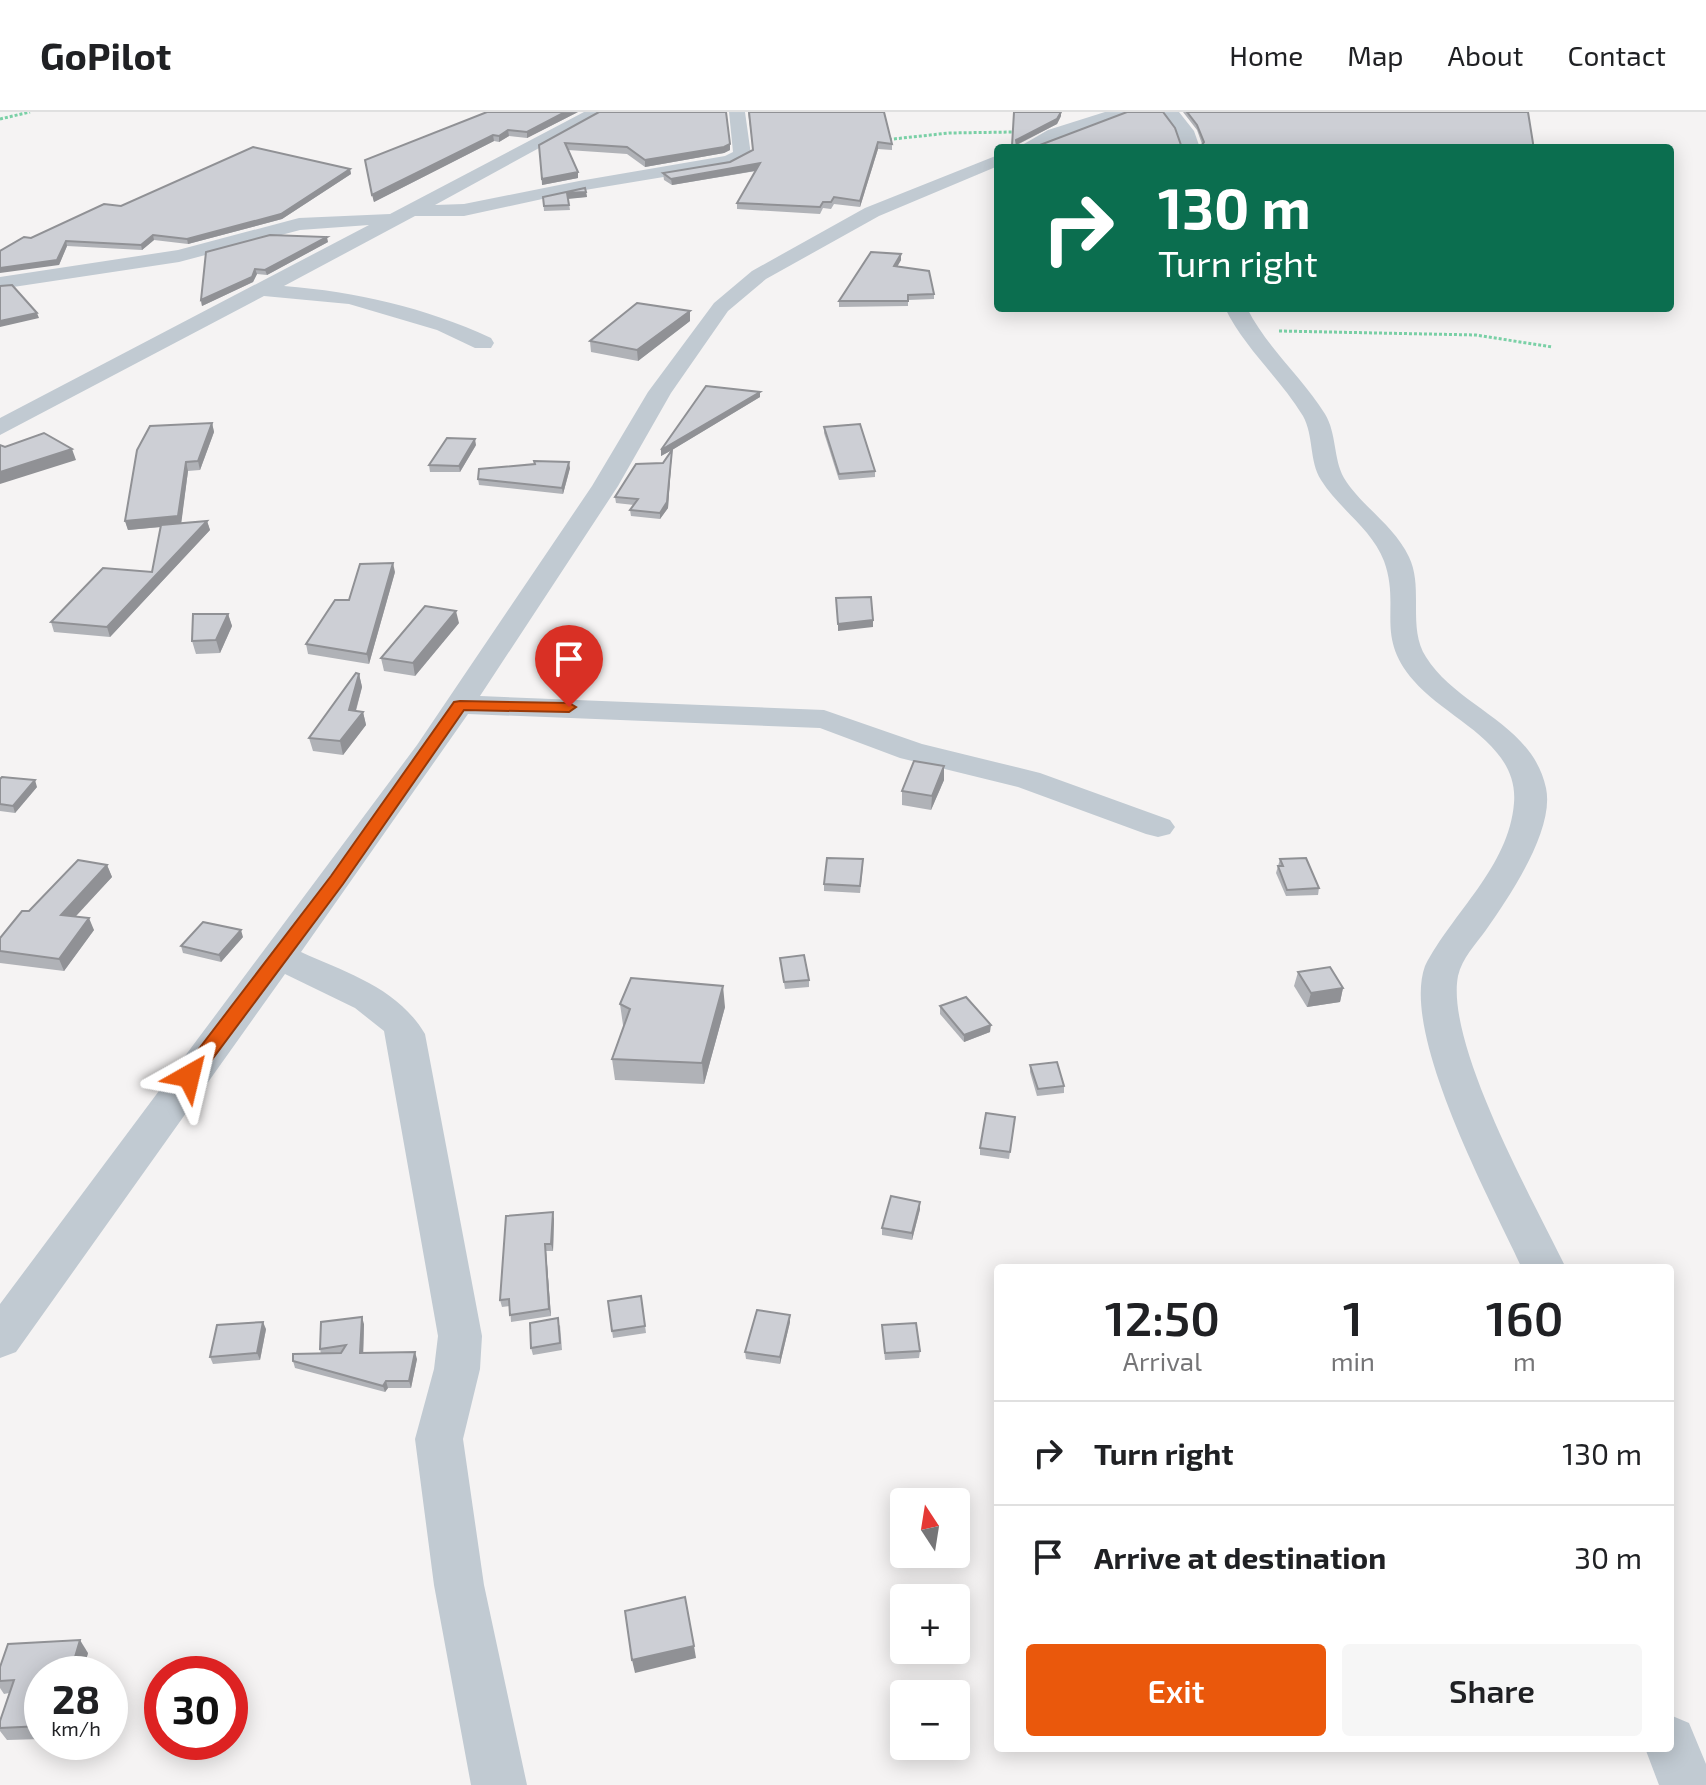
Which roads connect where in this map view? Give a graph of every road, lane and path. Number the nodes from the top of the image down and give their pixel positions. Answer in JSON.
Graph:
{"nodes":[{"id":1,"x":30,"y":112,"type":"edge"},
{"id":2,"x":597,"y":112,"type":"edge"},
{"id":3,"x":737,"y":112,"type":"edge"},
{"id":4,"x":1122,"y":112,"type":"edge"},
{"id":5,"x":1170,"y":112,"type":"edge"},
{"id":6,"x":0,"y":119,"type":"edge"},
{"id":7,"x":1054,"y":134,"type":"junction"},
{"id":8,"x":877,"y":140,"type":"edge"},
{"id":9,"x":1034,"y":144,"type":"edge"},
{"id":10,"x":1190,"y":144,"type":"edge"},
{"id":11,"x":994,"y":162,"type":"edge"},
{"id":12,"x":402,"y":214,"type":"junction"},
{"id":13,"x":0,"y":283,"type":"edge"},
{"id":14,"x":262,"y":290,"type":"junction"},
{"id":15,"x":1241,"y":318,"type":"edge"},
{"id":16,"x":483,"y":343,"type":"dead end"},
{"id":17,"x":1552,"y":347,"type":"dead end"},
{"id":18,"x":0,"y":428,"type":"edge"},
{"id":19,"x":460,"y":705,"type":"junction"},
{"id":20,"x":1158,"y":827,"type":"dead end"},
{"id":21,"x":279,"y":957,"type":"junction"},
{"id":22,"x":1542,"y":1264,"type":"edge"},
{"id":23,"x":0,"y":1339,"type":"edge"},
{"id":24,"x":1674,"y":1752,"type":"edge"},
{"id":25,"x":499,"y":1785,"type":"edge"},
{"id":26,"x":1687,"y":1785,"type":"edge"}],
"edges":[{"from":1,"to":6,"type":"path"},
{"from":2,"to":12,"type":"street"},
{"from":3,"to":12,"type":"street"},
{"from":4,"to":7,"type":"street"},
{"from":5,"to":10,"type":"street"},
{"from":7,"to":8,"type":"path"},
{"from":7,"to":9,"type":"street"},
{"from":11,"to":19,"type":"street"},
{"from":12,"to":13,"type":"street"},
{"from":12,"to":14,"type":"street"},
{"from":14,"to":16,"type":"street"},
{"from":14,"to":18,"type":"street"},
{"from":15,"to":17,"type":"path"},
{"from":15,"to":22,"type":"street"},
{"from":19,"to":20,"type":"street"},
{"from":19,"to":21,"type":"street"},
{"from":21,"to":23,"type":"street"},
{"from":21,"to":25,"type":"street"},
{"from":24,"to":26,"type":"street"}]}
